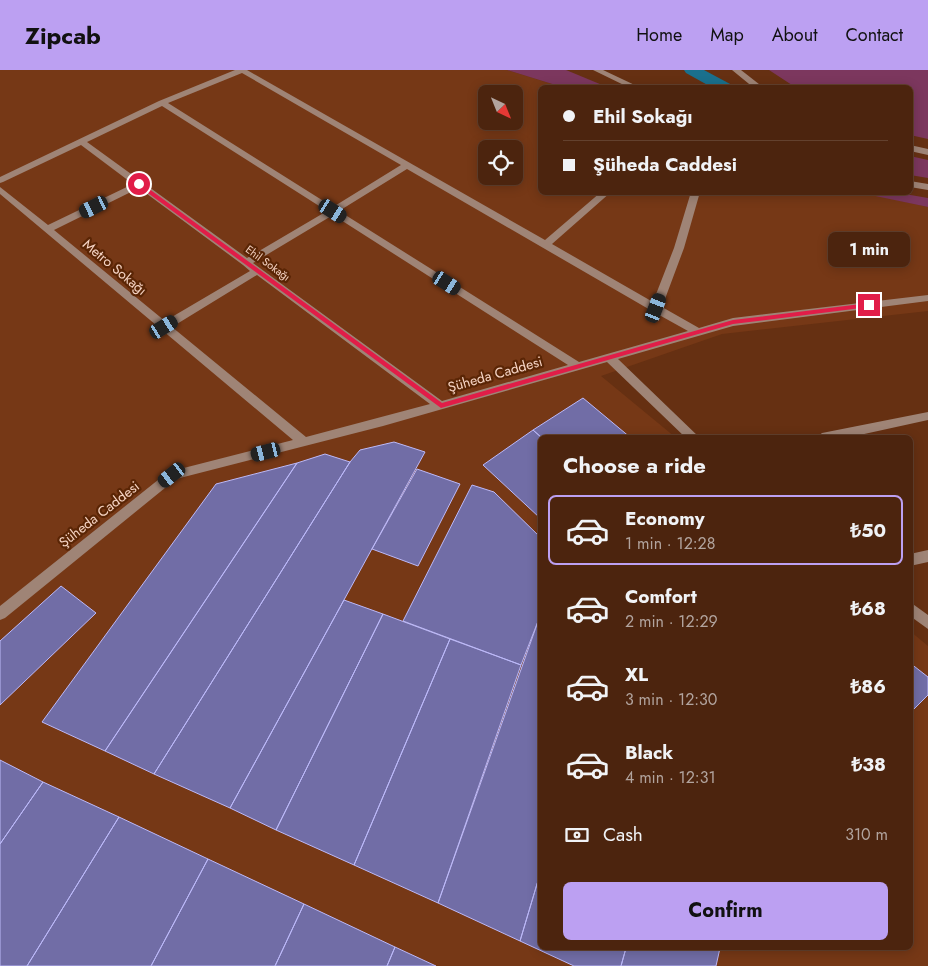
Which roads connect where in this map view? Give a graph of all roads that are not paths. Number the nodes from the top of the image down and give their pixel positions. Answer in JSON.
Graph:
{"nodes":[{"id":1,"x":597,"y":70,"type":"edge"},
{"id":2,"x":736,"y":70,"type":"edge"},
{"id":3,"x":630,"y":85,"type":"edge"},
{"id":4,"x":756,"y":85,"type":"edge"},
{"id":5,"x":162,"y":103,"type":"junction"},
{"id":6,"x":81,"y":141,"type":"junction"},
{"id":7,"x":913,"y":149,"type":"edge"},
{"id":8,"x":928,"y":152,"type":"edge"},
{"id":9,"x":407,"y":165,"type":"junction"},
{"id":10,"x":0,"y":180,"type":"edge"},
{"id":11,"x":139,"y":184,"type":"junction"},
{"id":12,"x":913,"y":184,"type":"edge"},
{"id":13,"x":928,"y":187,"type":"edge"},
{"id":14,"x":0,"y":190,"type":"edge"},
{"id":15,"x":603,"y":195,"type":"edge"},
{"id":16,"x":695,"y":195,"type":"edge"},
{"id":17,"x":333,"y":211,"type":"junction"},
{"id":18,"x":48,"y":229,"type":"junction"},
{"id":19,"x":545,"y":244,"type":"junction"},
{"id":20,"x":246,"y":263,"type":"junction"},
{"id":21,"x":257,"y":271,"type":"junction"},
{"id":22,"x":928,"y":298,"type":"edge"},
{"id":23,"x":656,"y":308,"type":"junction"},
{"id":24,"x":164,"y":327,"type":"junction"},
{"id":25,"x":697,"y":332,"type":"junction"},
{"id":26,"x":609,"y":357,"type":"junction"},
{"id":27,"x":577,"y":366,"type":"junction"},
{"id":28,"x":441,"y":406,"type":"junction"},
{"id":29,"x":928,"y":416,"type":"edge"},
{"id":30,"x":691,"y":435,"type":"edge"},
{"id":31,"x":836,"y":435,"type":"edge"},
{"id":32,"x":304,"y":442,"type":"junction"},
{"id":33,"x":928,"y":556,"type":"edge"},
{"id":34,"x":913,"y":559,"type":"edge"},
{"id":35,"x":913,"y":610,"type":"edge"},
{"id":36,"x":0,"y":614,"type":"edge"},
{"id":37,"x":928,"y":623,"type":"edge"}],
"edges":[{"from":1,"to":3,"type":"street"},
{"from":2,"to":4,"type":"street"},
{"from":5,"to":6,"type":"street"},
{"from":5,"to":9,"type":"street"},
{"from":5,"to":17,"type":"street"},
{"from":6,"to":10,"type":"street"},
{"from":6,"to":11,"type":"street","name":"Ehil Sokağı"},
{"from":7,"to":8,"type":"street"},
{"from":9,"to":17,"type":"street"},
{"from":9,"to":19,"type":"street"},
{"from":11,"to":18,"type":"street"},
{"from":11,"to":20,"type":"street","name":"Ehil Sokağı"},
{"from":12,"to":13,"type":"street"},
{"from":14,"to":18,"type":"street","name":"Metro Sokağı"},
{"from":15,"to":19,"type":"street"},
{"from":16,"to":23,"type":"street"},
{"from":17,"to":20,"type":"street"},
{"from":17,"to":27,"type":"street"},
{"from":18,"to":24,"type":"street","name":"Metro Sokağı"},
{"from":19,"to":23,"type":"street"},
{"from":20,"to":21,"type":"street","name":"Ehil Sokağı"},
{"from":21,"to":24,"type":"street"},
{"from":21,"to":28,"type":"street","name":"Ehil Sokağı"},
{"from":22,"to":25,"type":"street","name":"Şüheda Caddesi"},
{"from":23,"to":25,"type":"street"},
{"from":24,"to":32,"type":"street","name":"Metro Sokağı"},
{"from":25,"to":26,"type":"street","name":"Şüheda Caddesi"},
{"from":26,"to":27,"type":"street","name":"Şüheda Caddesi"},
{"from":26,"to":30,"type":"street"},
{"from":27,"to":28,"type":"street","name":"Şüheda Caddesi"},
{"from":28,"to":32,"type":"street","name":"Şüheda Caddesi"},
{"from":29,"to":31,"type":"street"},
{"from":32,"to":36,"type":"street","name":"Şüheda Caddesi"},
{"from":33,"to":34,"type":"street"},
{"from":35,"to":37,"type":"street"}]}
